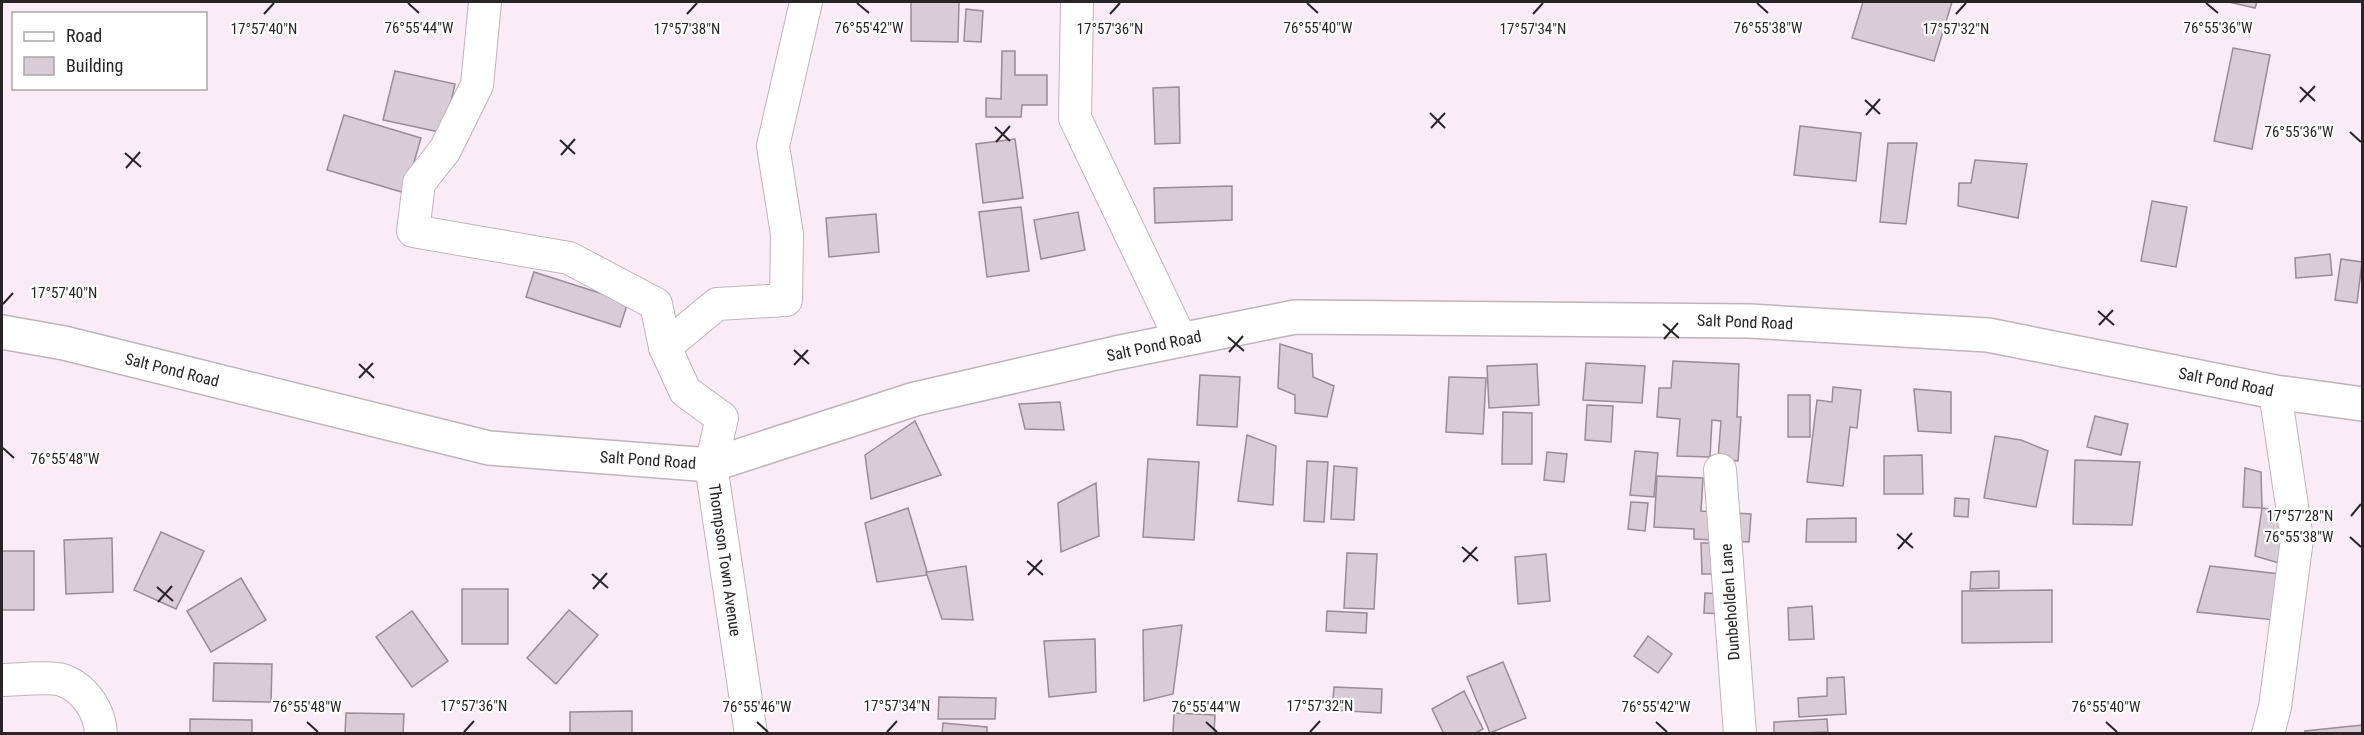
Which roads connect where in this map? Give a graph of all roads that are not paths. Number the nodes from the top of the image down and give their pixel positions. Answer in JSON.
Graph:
{"nodes":[{"id":1,"x":485,"y":2,"type":"edge"},
{"id":2,"x":806,"y":2,"type":"edge"},
{"id":3,"x":1077,"y":2,"type":"edge"},
{"id":4,"x":2,"y":332,"type":"edge"},
{"id":5,"x":1181,"y":340,"type":"junction"},
{"id":6,"x":665,"y":347,"type":"junction"},
{"id":7,"x":2275,"y":392,"type":"junction"},
{"id":8,"x":2362,"y":404,"type":"edge"},
{"id":9,"x":711,"y":465,"type":"junction"},
{"id":10,"x":1720,"y":470,"type":"dead end"},
{"id":11,"x":2,"y":680,"type":"edge"},
{"id":12,"x":100,"y":734,"type":"edge"},
{"id":13,"x":751,"y":734,"type":"edge"},
{"id":14,"x":1740,"y":734,"type":"edge"},
{"id":15,"x":2268,"y":734,"type":"edge"}],
"edges":[{"from":1,"to":6,"type":"street","name":"Thompson Town Avenue"},
{"from":2,"to":6,"type":"street"},
{"from":3,"to":5,"type":"street"},
{"from":4,"to":9,"type":"street","name":"Salt Pond Road"},
{"from":5,"to":7,"type":"street","name":"Salt Pond Road"},
{"from":5,"to":9,"type":"street","name":"Salt Pond Road"},
{"from":6,"to":9,"type":"street","name":"Thompson Town Avenue"},
{"from":7,"to":8,"type":"street","name":"Salt Pond Road"},
{"from":7,"to":15,"type":"street"},
{"from":9,"to":13,"type":"street","name":"Thompson Town Avenue"},
{"from":10,"to":14,"type":"street","name":"Dunbeholden Lane"},
{"from":11,"to":12,"type":"street"}]}
